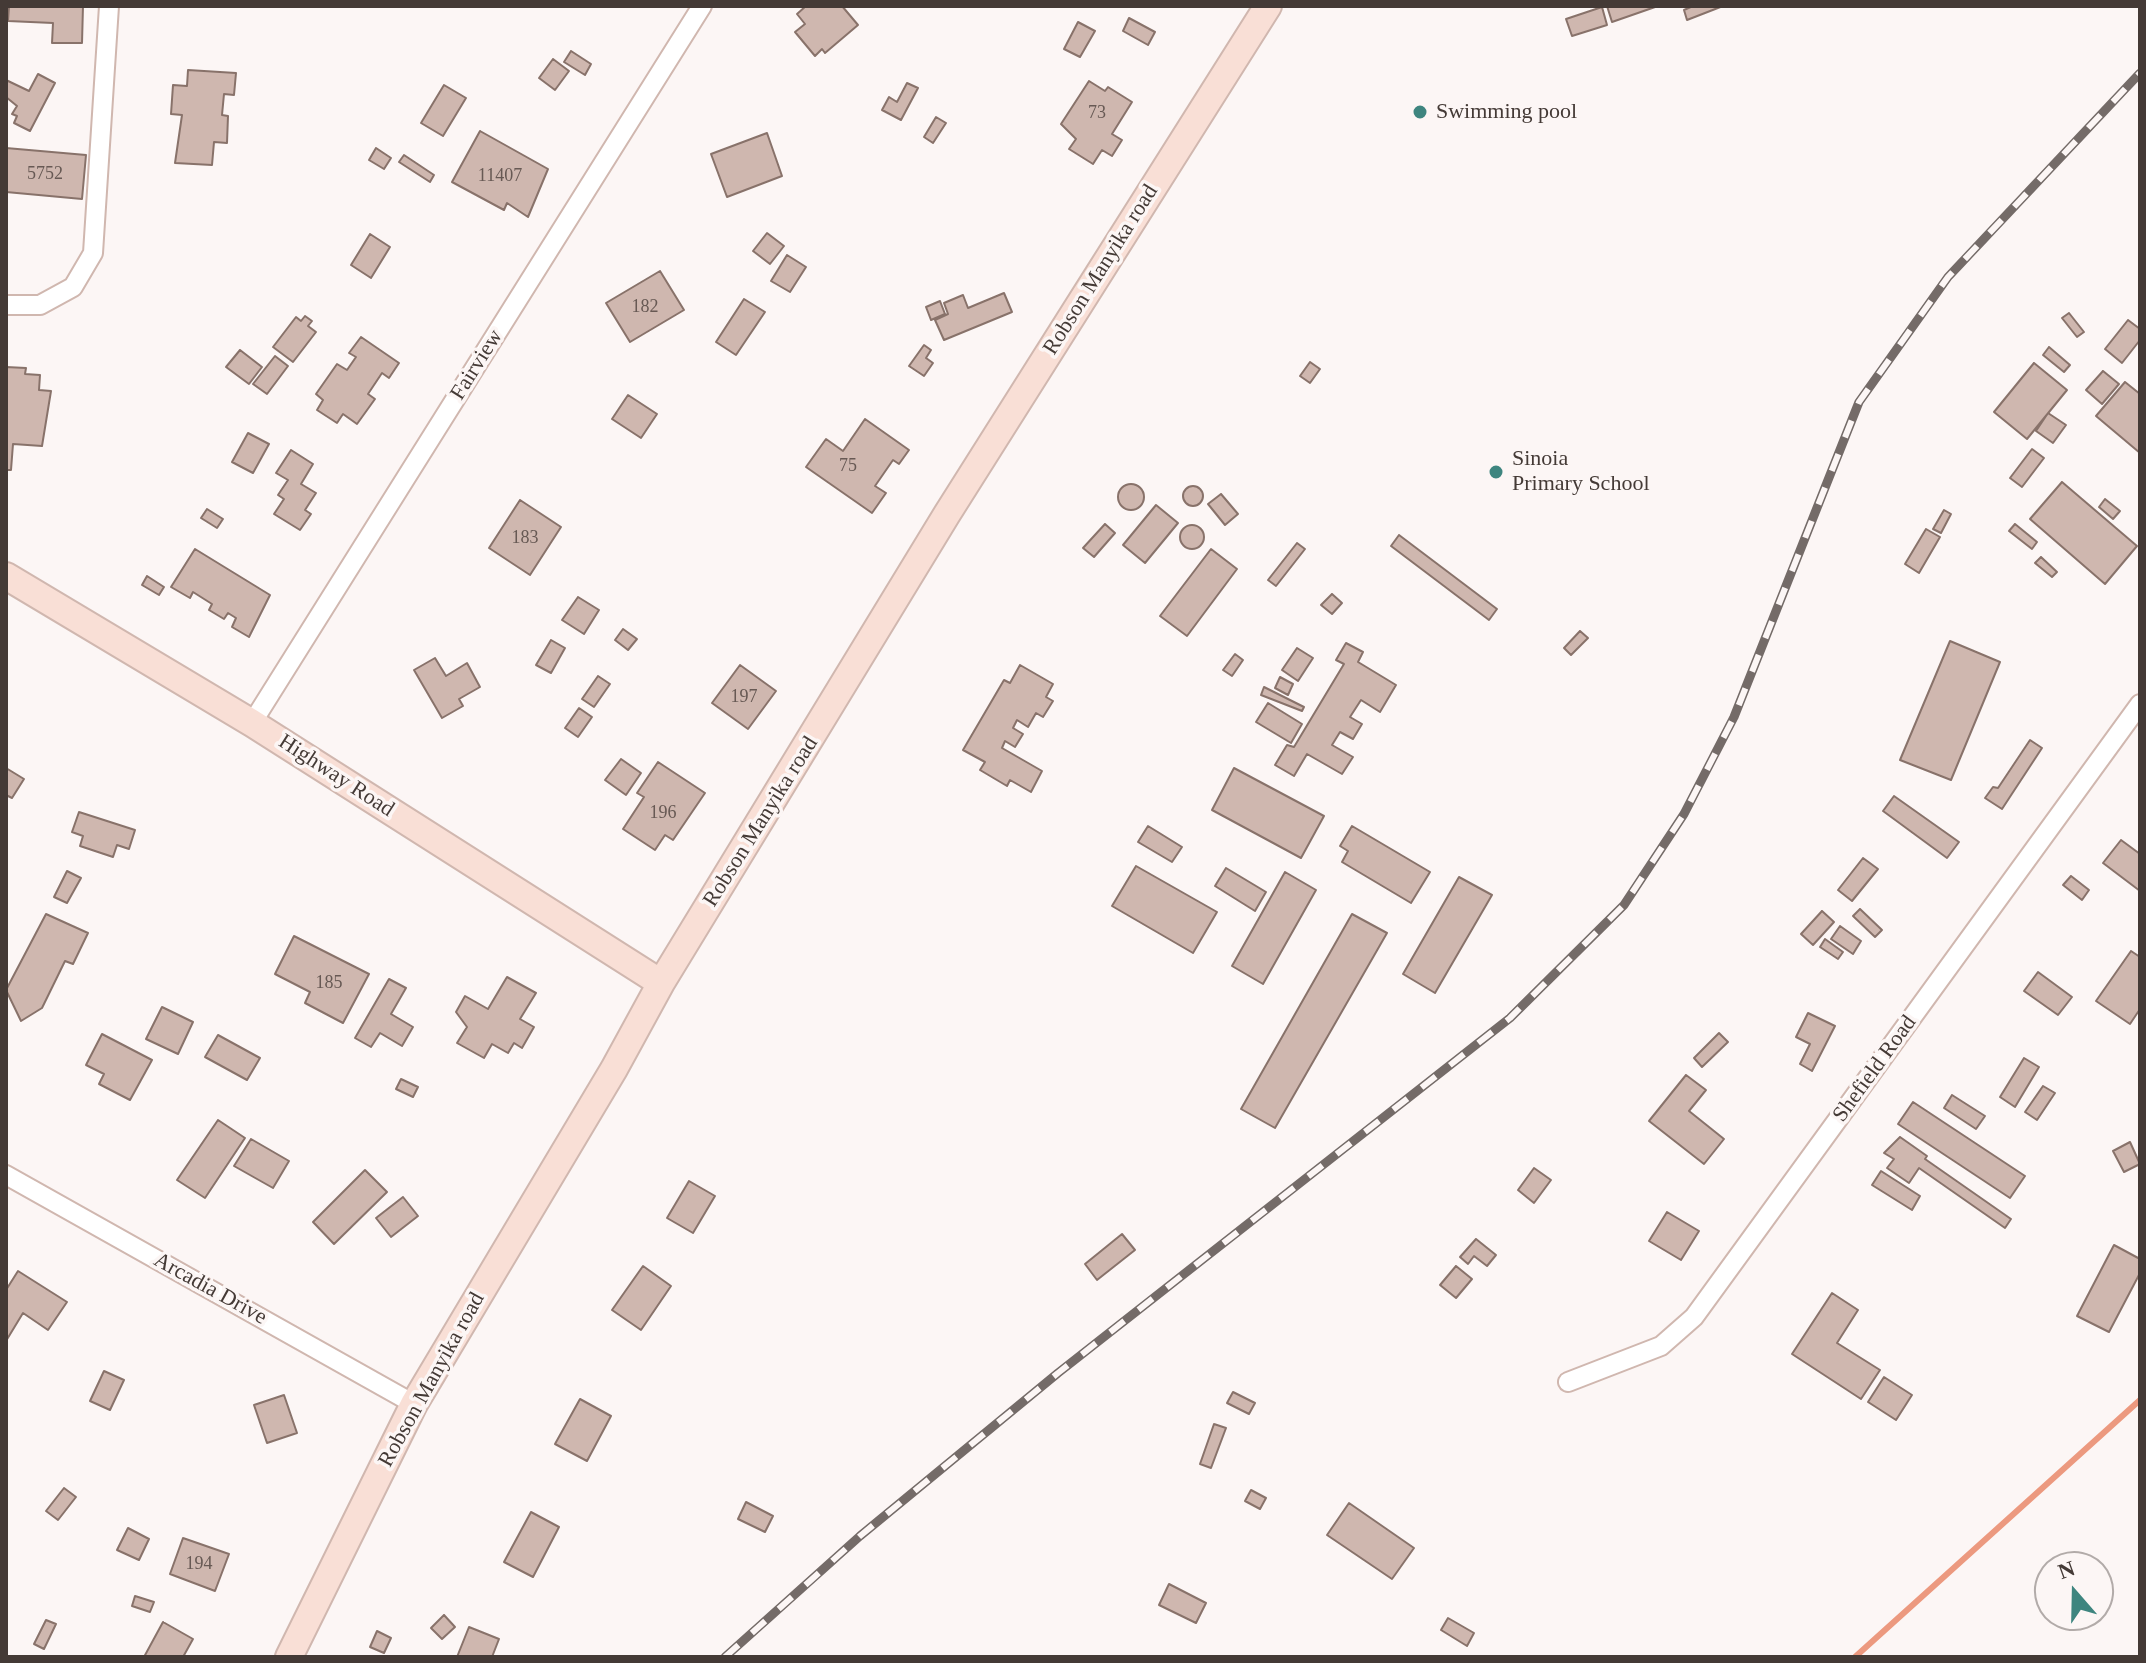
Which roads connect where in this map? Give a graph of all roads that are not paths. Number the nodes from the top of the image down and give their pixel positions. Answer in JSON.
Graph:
{"nodes":[{"id":1,"x":109,"y":6,"type":"edge"},
{"id":2,"x":702,"y":6,"type":"edge"},
{"id":3,"x":1268,"y":6,"type":"edge"},
{"id":4,"x":6,"y":305,"type":"edge"},
{"id":5,"x":6,"y":576,"type":"edge"},
{"id":6,"x":2140,"y":704,"type":"edge"},
{"id":7,"x":252,"y":723,"type":"junction"},
{"id":8,"x":661,"y":983,"type":"junction"},
{"id":9,"x":6,"y":1175,"type":"edge"},
{"id":10,"x":1568,"y":1382,"type":"dead end"},
{"id":11,"x":414,"y":1404,"type":"junction"},
{"id":12,"x":289,"y":1657,"type":"edge"}],
"edges":[{"from":1,"to":4,"type":"street"},
{"from":2,"to":7,"type":"street","name":"Fairview"},
{"from":3,"to":8,"type":"street","name":"Robson Manyika road"},
{"from":5,"to":7,"type":"street","name":"Highway Road"},
{"from":6,"to":10,"type":"street","name":"Shefield Road"},
{"from":7,"to":8,"type":"street","name":"Highway Road"},
{"from":8,"to":11,"type":"street","name":"Robson Manyika road"},
{"from":9,"to":11,"type":"street","name":"Arcadia Drive"},
{"from":11,"to":12,"type":"street","name":"Robson Manyika road"}]}
